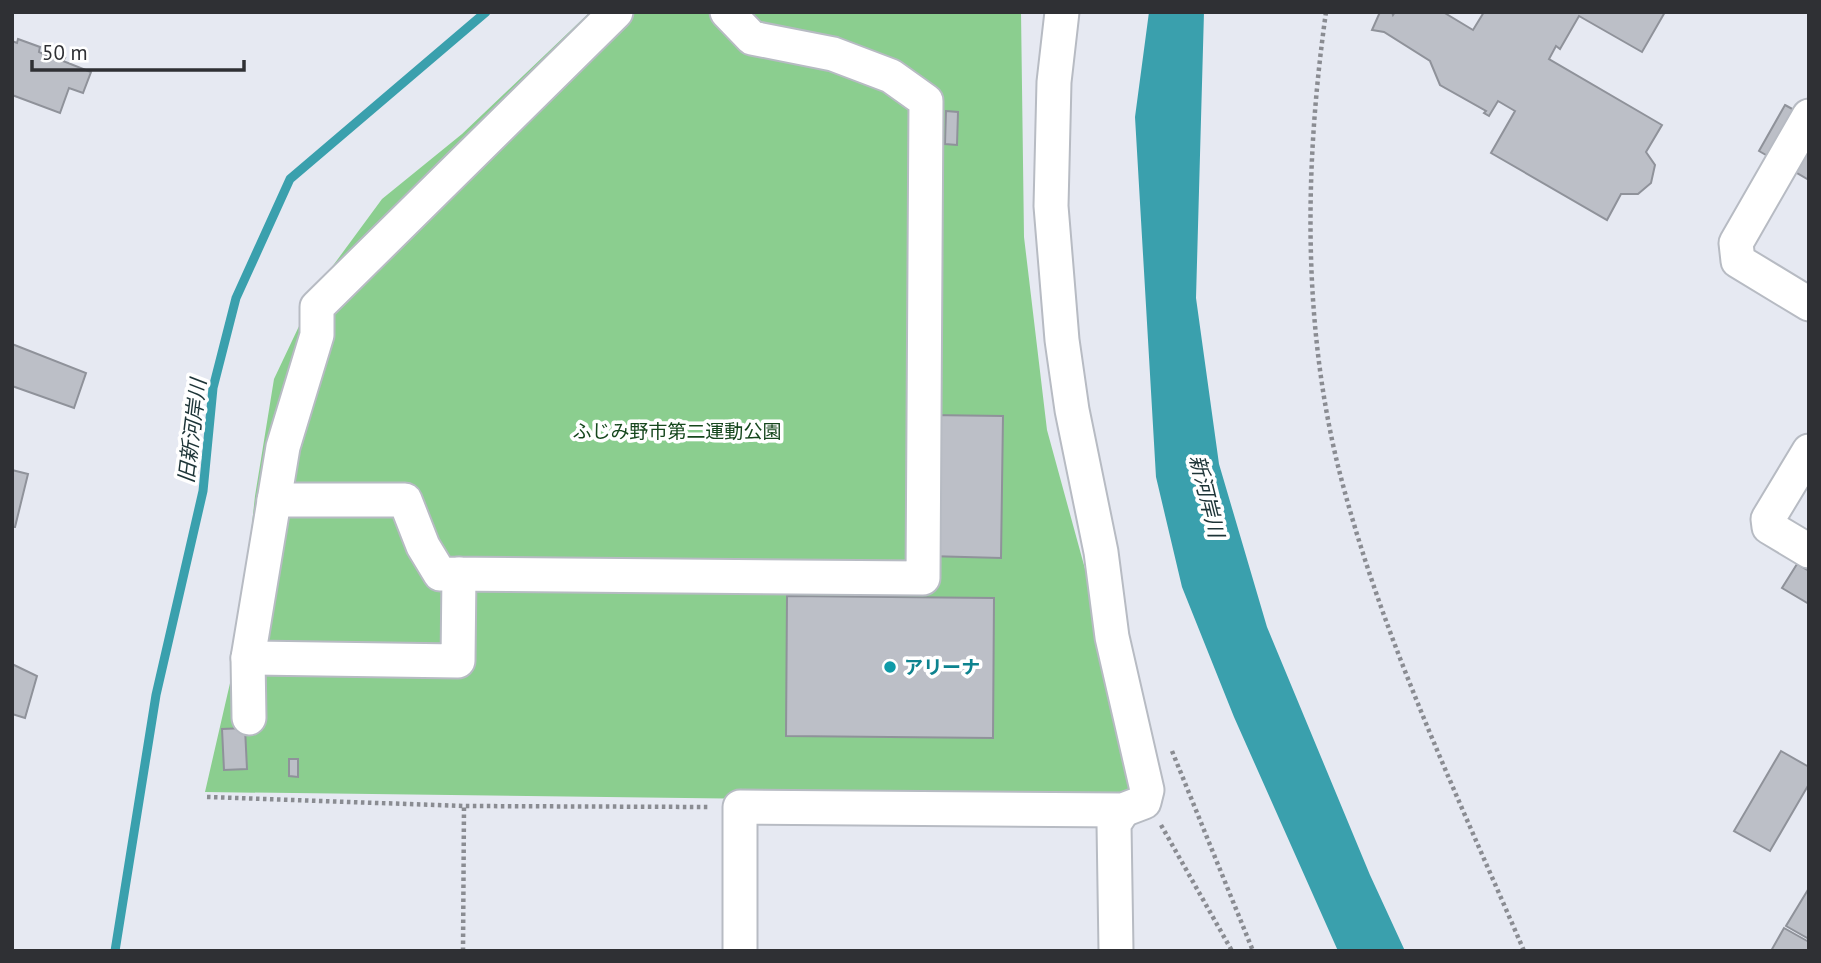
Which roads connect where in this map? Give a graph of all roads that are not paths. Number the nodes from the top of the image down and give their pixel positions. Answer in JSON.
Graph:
{"nodes":[{"id":1,"x":616,"y":12,"type":"edge"},
{"id":2,"x":727,"y":12,"type":"edge"},
{"id":3,"x":1062,"y":12,"type":"edge"},
{"id":4,"x":1809,"y":116,"type":"edge"},
{"id":5,"x":1809,"y":304,"type":"edge"},
{"id":6,"x":1809,"y":451,"type":"edge"},
{"id":7,"x":274,"y":500,"type":"junction"},
{"id":8,"x":1809,"y":551,"type":"edge"},
{"id":9,"x":459,"y":574,"type":"junction"},
{"id":10,"x":248,"y":658,"type":"junction"},
{"id":11,"x":249,"y":718,"type":"dead end"},
{"id":12,"x":1134,"y":804,"type":"junction"},
{"id":13,"x":740,"y":951,"type":"edge"},
{"id":14,"x":1116,"y":951,"type":"edge"}],
"edges":[{"from":1,"to":7,"type":"street"},
{"from":2,"to":9,"type":"street"},
{"from":3,"to":12,"type":"street"},
{"from":4,"to":5,"type":"street"},
{"from":6,"to":8,"type":"street"},
{"from":7,"to":9,"type":"street"},
{"from":7,"to":10,"type":"street"},
{"from":9,"to":10,"type":"street"},
{"from":10,"to":11,"type":"street"},
{"from":12,"to":13,"type":"street"},
{"from":12,"to":14,"type":"street"}]}
